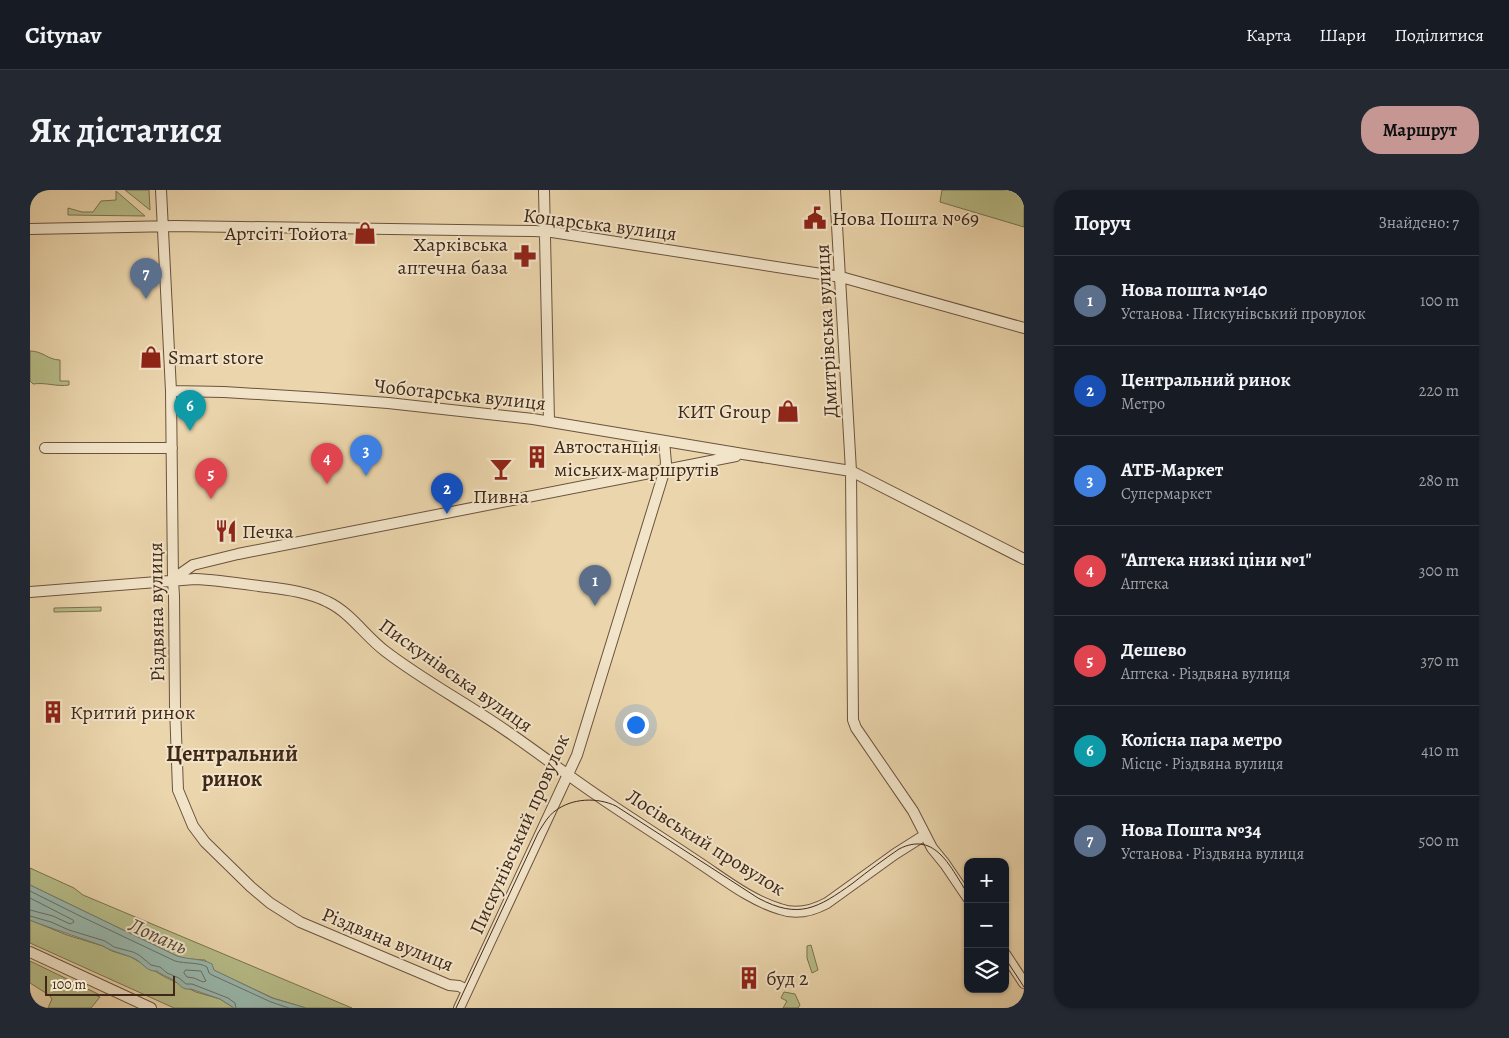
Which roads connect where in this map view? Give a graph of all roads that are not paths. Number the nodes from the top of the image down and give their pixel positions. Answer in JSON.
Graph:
{"nodes":[{"id":1,"x":161,"y":190,"type":"edge"},
{"id":2,"x":544,"y":190,"type":"edge"},
{"id":3,"x":835,"y":190,"type":"edge"},
{"id":4,"x":162,"y":226,"type":"junction"},
{"id":5,"x":30,"y":229,"type":"edge"},
{"id":6,"x":544,"y":232,"type":"junction"},
{"id":7,"x":841,"y":277,"type":"junction"},
{"id":8,"x":1024,"y":328,"type":"edge"},
{"id":9,"x":171,"y":391,"type":"junction"},
{"id":10,"x":550,"y":421,"type":"junction"},
{"id":11,"x":664,"y":441,"type":"junction"},
{"id":12,"x":45,"y":448,"type":"dead end"},
{"id":13,"x":172,"y":448,"type":"junction"},
{"id":14,"x":743,"y":454,"type":"junction"},
{"id":15,"x":665,"y":469,"type":"junction"},
{"id":16,"x":850,"y":471,"type":"junction"},
{"id":17,"x":1024,"y":559,"type":"edge"},
{"id":18,"x":172,"y":580,"type":"junction"},
{"id":19,"x":30,"y":592,"type":"edge"},
{"id":20,"x":567,"y":774,"type":"junction"},
{"id":21,"x":925,"y":835,"type":"junction"},
{"id":22,"x":906,"y":847,"type":"junction"},
{"id":23,"x":934,"y":850,"type":"junction"},
{"id":24,"x":964,"y":892,"type":"edge"},
{"id":25,"x":30,"y":952,"type":"edge"},
{"id":26,"x":1009,"y":960,"type":"edge"},
{"id":27,"x":1024,"y":983,"type":"edge"},
{"id":28,"x":467,"y":990,"type":"junction"},
{"id":29,"x":151,"y":1008,"type":"edge"},
{"id":30,"x":459,"y":1008,"type":"edge"}],
"edges":[{"from":1,"to":4,"type":"street","name":"Різдвяна вулиця"},
{"from":2,"to":6,"type":"street"},
{"from":3,"to":7,"type":"street","name":"Дмитрівська вулиця"},
{"from":4,"to":5,"type":"street","name":"Коцарська вулиця"},
{"from":4,"to":6,"type":"street","name":"Коцарська вулиця"},
{"from":4,"to":9,"type":"street","name":"Різдвяна вулиця"},
{"from":6,"to":7,"type":"street","name":"Коцарська вулиця"},
{"from":6,"to":10,"type":"street"},
{"from":7,"to":8,"type":"street","name":"Коцарська вулиця"},
{"from":7,"to":16,"type":"street","name":"Дмитрівська вулиця"},
{"from":9,"to":10,"type":"street","name":"Чоботарська вулиця"},
{"from":9,"to":13,"type":"street","name":"Різдвяна вулиця"},
{"from":10,"to":11,"type":"street","name":"Чоботарська вулиця"},
{"from":11,"to":14,"type":"street","name":"Чоботарська вулиця"},
{"from":11,"to":15,"type":"street","name":"Пискунівський провулок"},
{"from":12,"to":13,"type":"street"},
{"from":13,"to":18,"type":"street","name":"Різдвяна вулиця"},
{"from":14,"to":15,"type":"street","name":"Чоботарська вулиця"},
{"from":14,"to":16,"type":"street","name":"Чоботарська вулиця"},
{"from":15,"to":18,"type":"street","name":"Чоботарська вулиця"},
{"from":15,"to":20,"type":"street","name":"Пискунівський провулок"},
{"from":16,"to":17,"type":"street","name":"Чоботарська вулиця"},
{"from":16,"to":21,"type":"street","name":"Дмитрівська вулиця"},
{"from":18,"to":19,"type":"street","name":"Пискунівська вулиця"},
{"from":18,"to":20,"type":"street","name":"Пискунівська вулиця"},
{"from":18,"to":28,"type":"street","name":"Різдвяна вулиця"},
{"from":20,"to":22,"type":"street","name":"Лосівський провулок"},
{"from":20,"to":28,"type":"street","name":"Пискунівський провулок"},
{"from":21,"to":22,"type":"street","name":"Лосівський провулок"},
{"from":21,"to":23,"type":"street","name":"Дмитрівська вулиця"},
{"from":22,"to":23,"type":"street"},
{"from":23,"to":24,"type":"street","name":"Дмитрівська вулиця"},
{"from":25,"to":29,"type":"street"},
{"from":26,"to":27,"type":"street"},
{"from":28,"to":30,"type":"street","name":"Пискунівський провулок"}]}
